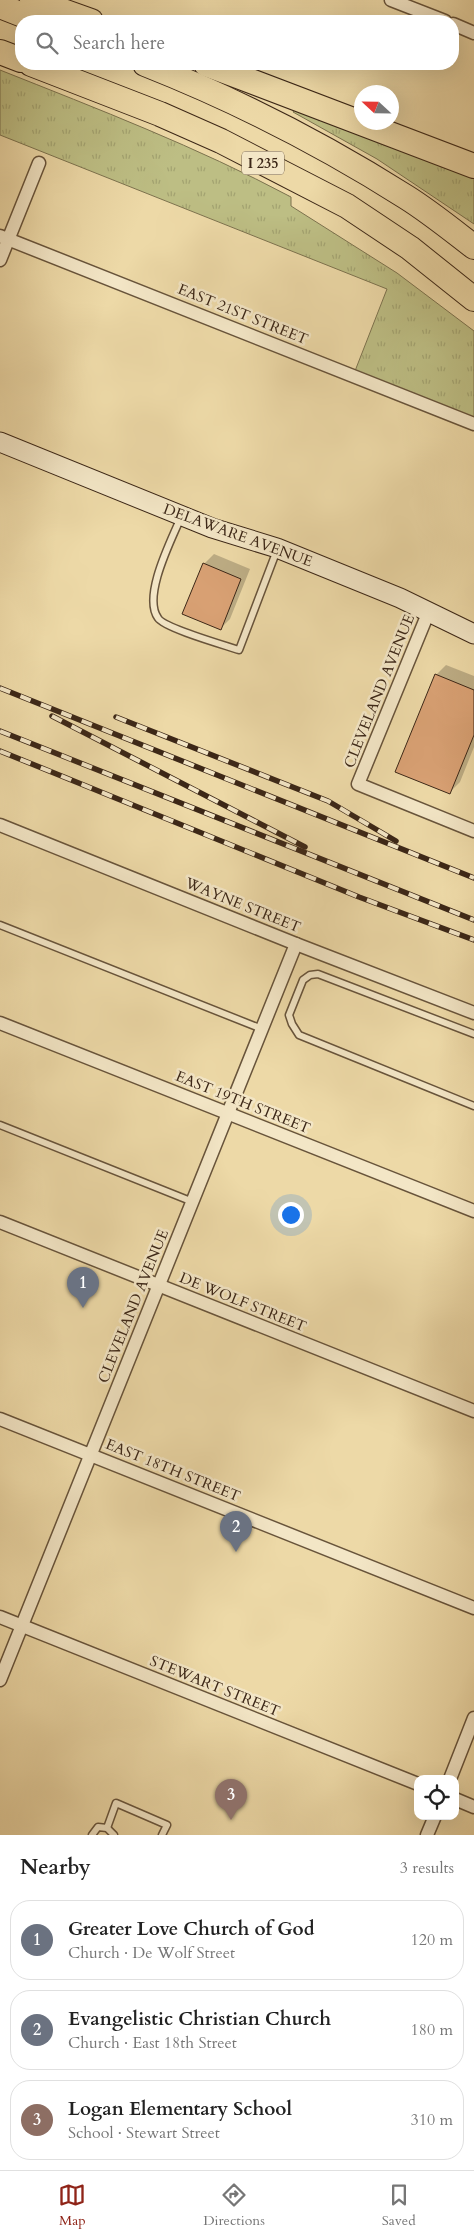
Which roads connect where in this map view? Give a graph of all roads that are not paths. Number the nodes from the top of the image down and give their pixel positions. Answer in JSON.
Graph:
{"nodes":[{"id":1,"x":32,"y":0,"type":"edge"},
{"id":2,"x":392,"y":0,"type":"edge"},
{"id":3,"x":0,"y":6,"type":"edge"},
{"id":4,"x":23,"y":15,"type":"edge"},
{"id":5,"x":74,"y":15,"type":"edge"},
{"id":6,"x":430,"y":15,"type":"edge"},
{"id":7,"x":459,"y":27,"type":"edge"},
{"id":8,"x":474,"y":33,"type":"edge"},
{"id":9,"x":0,"y":52,"type":"edge"},
{"id":10,"x":15,"y":58,"type":"edge"},
{"id":11,"x":46,"y":70,"type":"edge"},
{"id":12,"x":161,"y":70,"type":"edge"},
{"id":13,"x":222,"y":70,"type":"edge"},
{"id":14,"x":40,"y":163,"type":"dead end"},
{"id":15,"x":474,"y":166,"type":"edge"},
{"id":16,"x":4,"y":237,"type":"edge"},
{"id":17,"x":474,"y":247,"type":"edge"},
{"id":18,"x":0,"y":260,"type":"edge"},
{"id":19,"x":474,"y":299,"type":"edge"},
{"id":20,"x":474,"y":424,"type":"edge"},
{"id":21,"x":0,"y":442,"type":"edge"},
{"id":22,"x":182,"y":516,"type":"junction"},
{"id":23,"x":278,"y":548,"type":"junction"},
{"id":24,"x":429,"y":611,"type":"junction"},
{"id":25,"x":474,"y":634,"type":"edge"},
{"id":26,"x":0,"y":825,"type":"edge"},
{"id":27,"x":474,"y":831,"type":"edge"},
{"id":28,"x":0,"y":925,"type":"edge"},
{"id":29,"x":296,"y":944,"type":"junction"},
{"id":30,"x":474,"y":1013,"type":"edge"},
{"id":31,"x":0,"y":1023,"type":"edge"},
{"id":32,"x":262,"y":1029,"type":"junction"},
{"id":33,"x":474,"y":1034,"type":"edge"},
{"id":34,"x":474,"y":1106,"type":"edge"},
{"id":35,"x":228,"y":1113,"type":"junction"},
{"id":36,"x":0,"y":1125,"type":"edge"},
{"id":37,"x":192,"y":1202,"type":"junction"},
{"id":38,"x":474,"y":1211,"type":"edge"},
{"id":39,"x":0,"y":1222,"type":"edge"},
{"id":40,"x":158,"y":1286,"type":"junction"},
{"id":41,"x":474,"y":1411,"type":"edge"},
{"id":42,"x":0,"y":1419,"type":"edge"},
{"id":43,"x":91,"y":1455,"type":"junction"},
{"id":44,"x":474,"y":1608,"type":"edge"},
{"id":45,"x":0,"y":1617,"type":"edge"},
{"id":46,"x":22,"y":1626,"type":"junction"},
{"id":47,"x":0,"y":1680,"type":"edge"},
{"id":48,"x":474,"y":1718,"type":"edge"},
{"id":49,"x":452,"y":1775,"type":"edge"},
{"id":50,"x":414,"y":1782,"type":"edge"},
{"id":51,"x":459,"y":1801,"type":"edge"},
{"id":52,"x":474,"y":1807,"type":"edge"},
{"id":53,"x":433,"y":1820,"type":"edge"},
{"id":54,"x":107,"y":1828,"type":"junction"},
{"id":55,"x":92,"y":1835,"type":"edge"},
{"id":56,"x":114,"y":1835,"type":"edge"},
{"id":57,"x":162,"y":1835,"type":"edge"},
{"id":58,"x":427,"y":1835,"type":"edge"}],
"edges":[{"from":1,"to":5,"type":"highway"},
{"from":2,"to":6,"type":"street"},
{"from":3,"to":4,"type":"highway"},
{"from":7,"to":8,"type":"street"},
{"from":9,"to":10,"type":"highway"},
{"from":11,"to":19,"type":"highway","number":"I 235"},
{"from":12,"to":17,"type":"highway","number":"I 235"},
{"from":13,"to":15,"type":"highway"},
{"from":14,"to":16,"type":"street"},
{"from":16,"to":18,"type":"street"},
{"from":16,"to":20,"type":"street","name":"EAST 21ST STREET"},
{"from":21,"to":22,"type":"main road","name":"DELAWARE AVENUE"},
{"from":22,"to":23,"type":"main road","name":"DELAWARE AVENUE"},
{"from":22,"to":23,"type":"lane"},
{"from":23,"to":24,"type":"main road","name":"DELAWARE AVENUE"},
{"from":24,"to":25,"type":"main road","name":"DELAWARE AVENUE"},
{"from":24,"to":27,"type":"street","name":"CLEVELAND AVENUE"},
{"from":26,"to":29,"type":"street","name":"WAYNE STREET"},
{"from":28,"to":32,"type":"lane"},
{"from":29,"to":30,"type":"street","name":"WAYNE STREET"},
{"from":29,"to":32,"type":"street","name":"CLEVELAND AVENUE"},
{"from":31,"to":35,"type":"street","name":"EAST 19TH STREET"},
{"from":32,"to":35,"type":"street","name":"CLEVELAND AVENUE"},
{"from":33,"to":34,"type":"lane"},
{"from":35,"to":37,"type":"street","name":"CLEVELAND AVENUE"},
{"from":35,"to":38,"type":"street","name":"EAST 19TH STREET"},
{"from":36,"to":37,"type":"lane"},
{"from":37,"to":40,"type":"street","name":"CLEVELAND AVENUE"},
{"from":39,"to":40,"type":"street","name":"DE WOLF STREET"},
{"from":40,"to":41,"type":"street","name":"DE WOLF STREET"},
{"from":40,"to":43,"type":"street","name":"CLEVELAND AVENUE"},
{"from":42,"to":43,"type":"street","name":"EAST 18TH STREET"},
{"from":43,"to":44,"type":"street","name":"EAST 18TH STREET"},
{"from":43,"to":46,"type":"street","name":"CLEVELAND AVENUE"},
{"from":45,"to":46,"type":"street","name":"STEWART STREET"},
{"from":46,"to":47,"type":"street","name":"CLEVELAND AVENUE"},
{"from":46,"to":50,"type":"street","name":"STEWART STREET"},
{"from":48,"to":49,"type":"street"},
{"from":51,"to":52,"type":"street"},
{"from":53,"to":58,"type":"street"},
{"from":54,"to":55,"type":"lane"},
{"from":54,"to":56,"type":"lane"},
{"from":54,"to":57,"type":"lane"}]}
